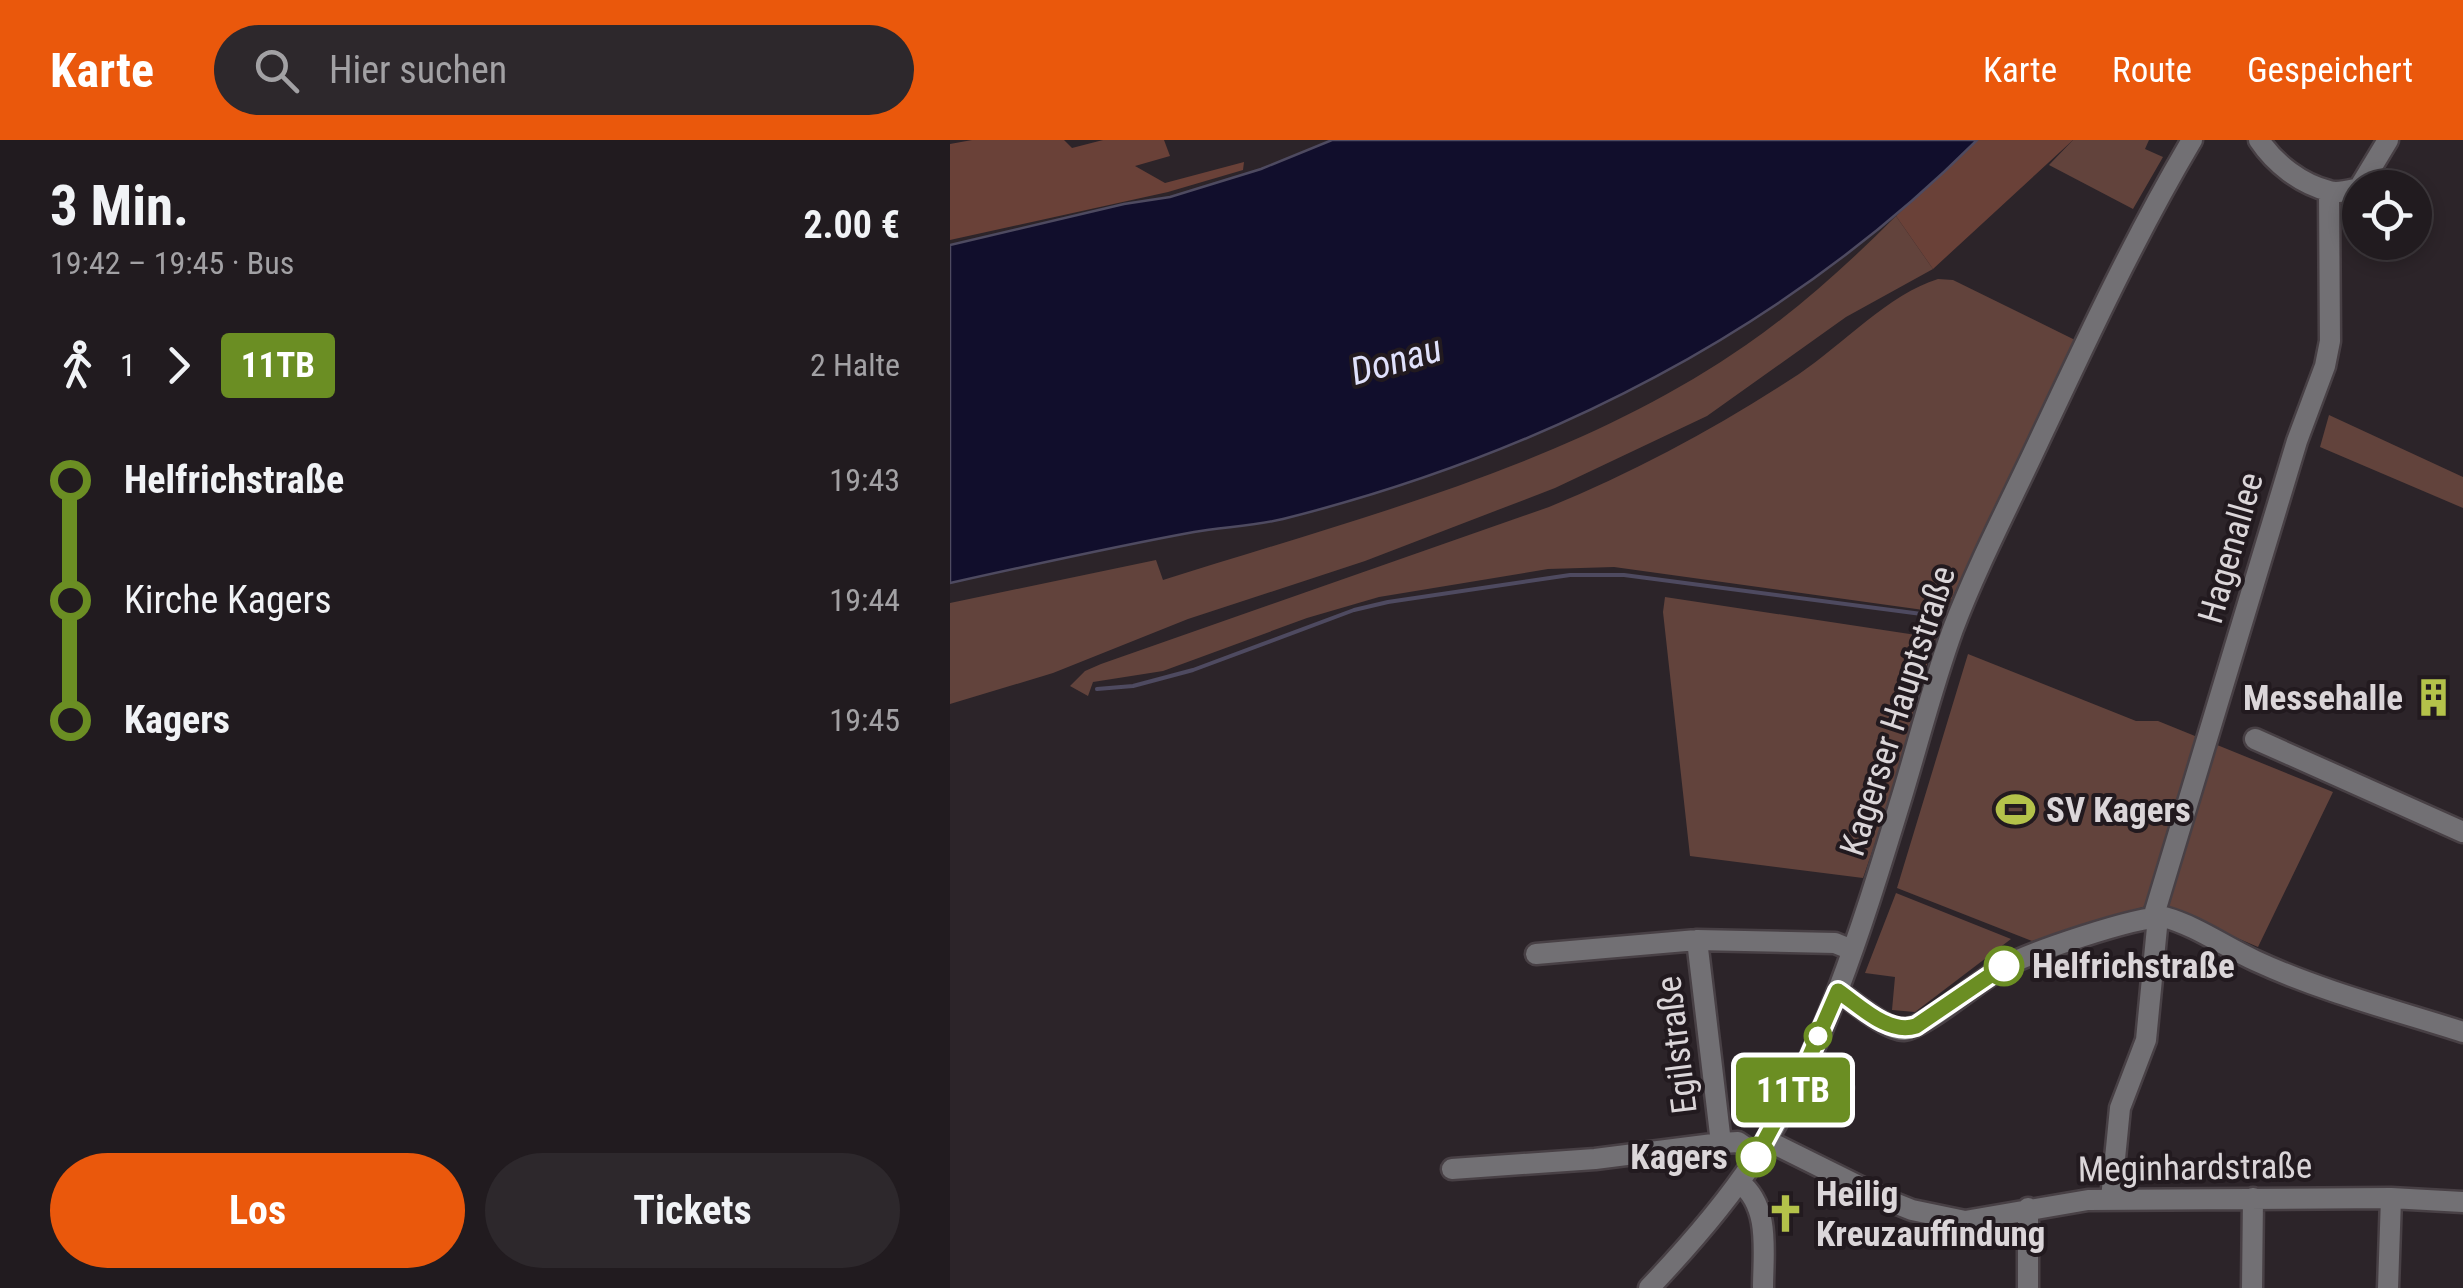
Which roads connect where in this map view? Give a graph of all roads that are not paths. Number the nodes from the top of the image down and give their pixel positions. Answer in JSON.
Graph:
{"nodes":[{"id":1,"x":2192,"y":140,"type":"edge"},
{"id":2,"x":2259,"y":140,"type":"edge"},
{"id":3,"x":2388,"y":140,"type":"edge"},
{"id":4,"x":2373,"y":170,"type":"edge"},
{"id":5,"x":2342,"y":190,"type":"edge"},
{"id":6,"x":2329,"y":192,"type":"junction"},
{"id":7,"x":2254,"y":739,"type":"dead end"},
{"id":8,"x":2463,"y":832,"type":"edge"},
{"id":9,"x":2156,"y":917,"type":"junction"},
{"id":10,"x":1697,"y":940,"type":"junction"},
{"id":11,"x":1852,"y":950,"type":"junction"},
{"id":12,"x":1536,"y":954,"type":"dead end"},
{"id":13,"x":1838,"y":991,"type":"junction"},
{"id":14,"x":2463,"y":1032,"type":"edge"},
{"id":15,"x":1808,"y":1060,"type":"junction"},
{"id":16,"x":1844,"y":1088,"type":"dead end"},
{"id":17,"x":1721,"y":1142,"type":"junction"},
{"id":18,"x":1762,"y":1148,"type":"junction"},
{"id":19,"x":1452,"y":1169,"type":"dead end"},
{"id":20,"x":1740,"y":1182,"type":"junction"},
{"id":21,"x":2253,"y":1198,"type":"junction"},
{"id":22,"x":2391,"y":1198,"type":"junction"},
{"id":23,"x":2111,"y":1199,"type":"junction"},
{"id":24,"x":2463,"y":1202,"type":"edge"},
{"id":25,"x":2028,"y":1208,"type":"junction"},
{"id":26,"x":1650,"y":1288,"type":"edge"},
{"id":27,"x":1763,"y":1288,"type":"edge"},
{"id":28,"x":2028,"y":1288,"type":"edge"},
{"id":29,"x":2252,"y":1288,"type":"edge"},
{"id":30,"x":2388,"y":1288,"type":"edge"}],
"edges":[{"from":1,"to":11,"type":"street","name":"Kagerser Hauptstraße"},
{"from":2,"to":6,"type":"street"},
{"from":3,"to":4,"type":"street"},
{"from":5,"to":6,"type":"street"},
{"from":6,"to":9,"type":"street","name":"Hagenallee"},
{"from":7,"to":8,"type":"street"},
{"from":9,"to":13,"type":"street"},
{"from":9,"to":14,"type":"street"},
{"from":9,"to":23,"type":"street","name":"Hagenallee"},
{"from":10,"to":11,"type":"street","name":"Egilstraße"},
{"from":10,"to":12,"type":"street","name":"Egilstraße"},
{"from":10,"to":17,"type":"street","name":"Egilstraße"},
{"from":11,"to":13,"type":"street","name":"Kagerser Hauptstraße"},
{"from":13,"to":15,"type":"street","name":"Kagerser Hauptstraße"},
{"from":15,"to":16,"type":"street"},
{"from":15,"to":18,"type":"street","name":"Kagerser Hauptstraße"},
{"from":17,"to":18,"type":"street","name":"Meginhardstraße"},
{"from":17,"to":19,"type":"street"},
{"from":18,"to":20,"type":"street","name":"Kagerser Hauptstraße"},
{"from":18,"to":25,"type":"street","name":"Meginhardstraße"},
{"from":20,"to":26,"type":"street","name":"Kagerser Hauptstraße"},
{"from":20,"to":27,"type":"street"},
{"from":21,"to":22,"type":"street","name":"Meginhardstraße"},
{"from":21,"to":23,"type":"street","name":"Meginhardstraße"},
{"from":21,"to":29,"type":"street"},
{"from":22,"to":24,"type":"street","name":"Meginhardstraße"},
{"from":22,"to":30,"type":"street"},
{"from":23,"to":25,"type":"street","name":"Meginhardstraße"},
{"from":25,"to":28,"type":"street"}]}
